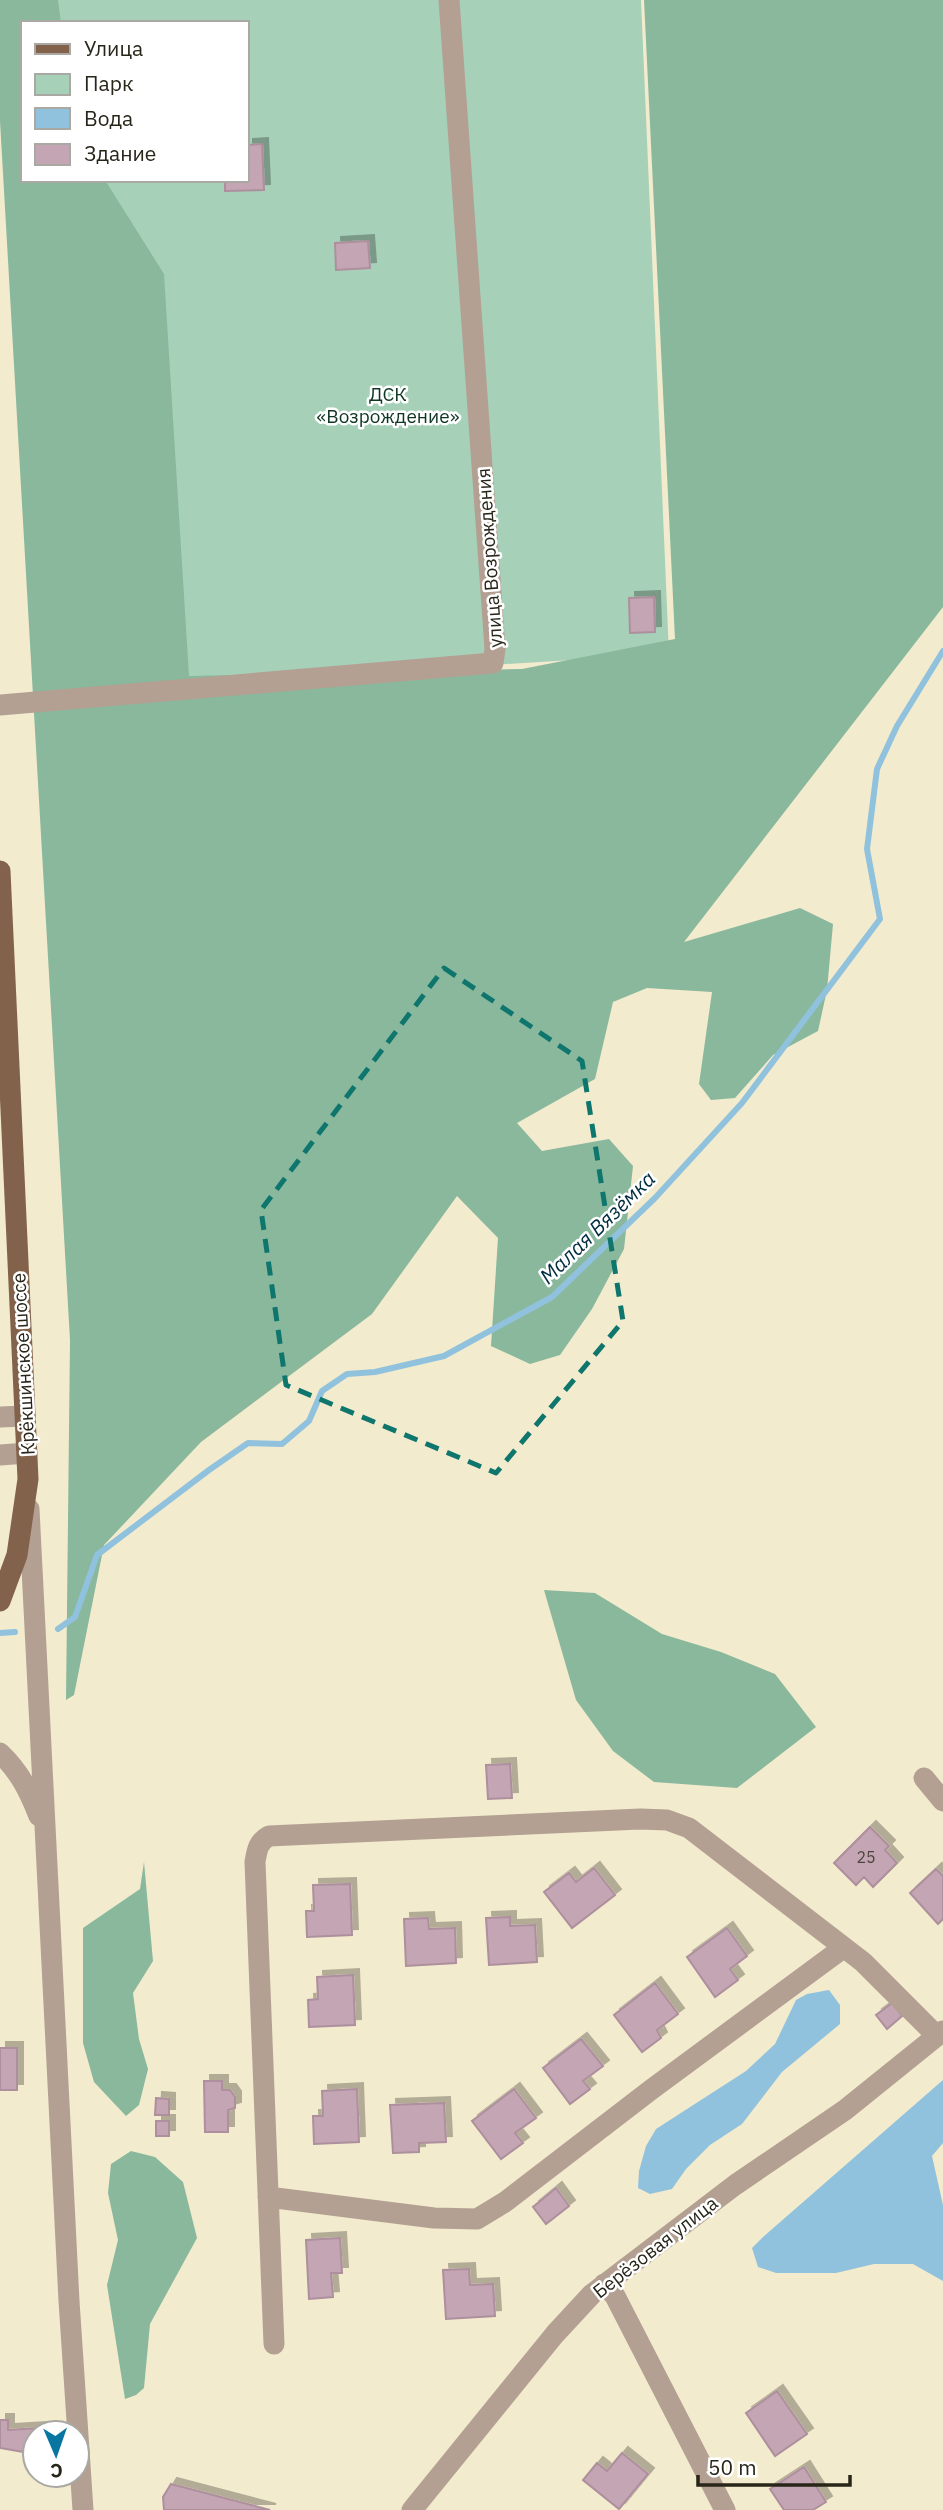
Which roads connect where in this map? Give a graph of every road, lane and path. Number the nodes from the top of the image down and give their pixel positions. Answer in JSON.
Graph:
{"nodes":[{"id":1,"x":450,"y":0,"type":"edge"},
{"id":2,"x":0,"y":705,"type":"edge"},
{"id":3,"x":0,"y":871,"type":"edge"},
{"id":4,"x":25,"y":1416,"type":"junction"},
{"id":5,"x":0,"y":1417,"type":"edge"},
{"id":6,"x":27,"y":1453,"type":"junction"},
{"id":7,"x":0,"y":1455,"type":"edge"},
{"id":8,"x":28,"y":1479,"type":"junction"},
{"id":9,"x":0,"y":1601,"type":"edge"},
{"id":10,"x":0,"y":1753,"type":"edge"},
{"id":11,"x":924,"y":1778,"type":"dead end"},
{"id":12,"x":943,"y":1801,"type":"edge"},
{"id":13,"x":46,"y":1836,"type":"junction"},
{"id":14,"x":843,"y":1948,"type":"junction"},
{"id":15,"x":940,"y":2033,"type":"edge"},
{"id":16,"x":268,"y":2197,"type":"junction"},
{"id":17,"x":604,"y":2284,"type":"junction"},
{"id":18,"x":274,"y":2344,"type":"dead end"},
{"id":19,"x":83,"y":2510,"type":"edge"},
{"id":20,"x":412,"y":2510,"type":"edge"},
{"id":21,"x":726,"y":2510,"type":"edge"}],
"edges":[{"from":1,"to":2,"type":"street","name":"улица Возрождения"},
{"from":3,"to":4,"type":"main road","name":"Крёкшинское шоссе"},
{"from":4,"to":5,"type":"street"},
{"from":4,"to":6,"type":"main road","name":"Крёкшинское шоссе"},
{"from":6,"to":7,"type":"street"},
{"from":6,"to":8,"type":"main road","name":"Крёкшинское шоссе"},
{"from":8,"to":9,"type":"main road","name":"Крёкшинское шоссе"},
{"from":8,"to":13,"type":"street"},
{"from":10,"to":13,"type":"street"},
{"from":11,"to":12,"type":"street"},
{"from":13,"to":19,"type":"street"},
{"from":14,"to":15,"type":"street"},
{"from":14,"to":16,"type":"street"},
{"from":14,"to":16,"type":"street"},
{"from":15,"to":17,"type":"street","name":"Берёзовая улица"},
{"from":16,"to":18,"type":"street"},
{"from":17,"to":20,"type":"street","name":"Берёзовая улица"},
{"from":17,"to":21,"type":"street"}]}
